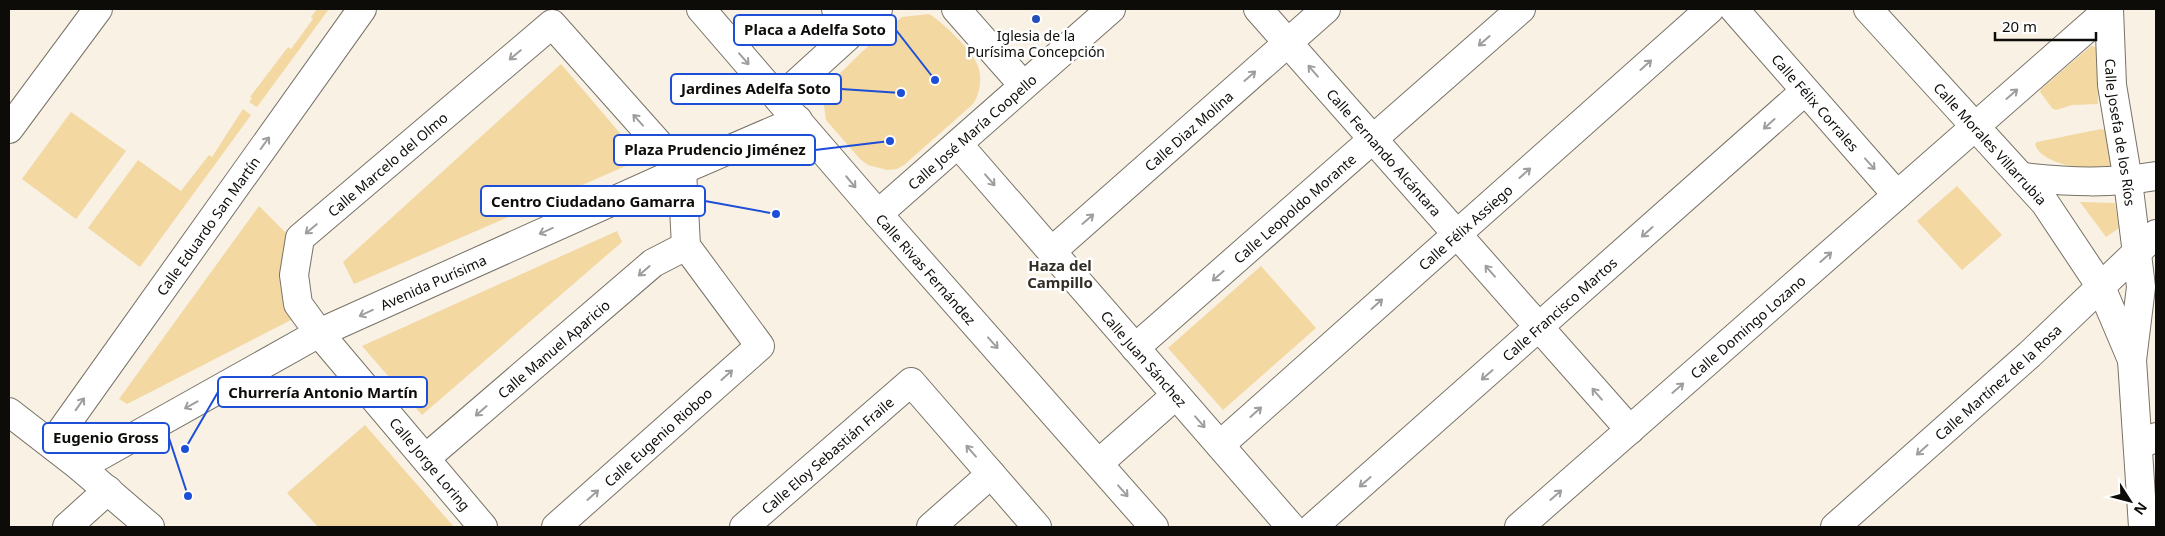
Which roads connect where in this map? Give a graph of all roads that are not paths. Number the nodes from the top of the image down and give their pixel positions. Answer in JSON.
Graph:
{"nodes":[{"id":1,"x":98,"y":9,"type":"edge"},
{"id":2,"x":362,"y":9,"type":"edge"},
{"id":3,"x":701,"y":9,"type":"edge"},
{"id":4,"x":836,"y":9,"type":"edge"},
{"id":5,"x":878,"y":9,"type":"edge"},
{"id":6,"x":956,"y":9,"type":"edge"},
{"id":7,"x":1111,"y":9,"type":"edge"},
{"id":8,"x":1258,"y":9,"type":"edge"},
{"id":9,"x":1326,"y":9,"type":"edge"},
{"id":10,"x":1521,"y":9,"type":"edge"},
{"id":11,"x":1710,"y":9,"type":"edge"},
{"id":12,"x":1734,"y":9,"type":"edge"},
{"id":13,"x":1868,"y":9,"type":"edge"},
{"id":14,"x":2109,"y":9,"type":"edge"},
{"id":15,"x":854,"y":29,"type":"junction"},
{"id":16,"x":1288,"y":42,"type":"junction"},
{"id":17,"x":1023,"y":85,"type":"junction"},
{"id":18,"x":1805,"y":92,"type":"junction"},
{"id":19,"x":779,"y":99,"type":"junction"},
{"id":20,"x":798,"y":120,"type":"junction"},
{"id":21,"x":1975,"y":126,"type":"junction"},
{"id":22,"x":9,"y":129,"type":"edge"},
{"id":23,"x":1373,"y":139,"type":"junction"},
{"id":24,"x":2122,"y":141,"type":"junction"},
{"id":25,"x":958,"y":144,"type":"junction"},
{"id":26,"x":2156,"y":160,"type":"edge"},
{"id":27,"x":682,"y":170,"type":"junction"},
{"id":28,"x":2156,"y":176,"type":"edge"},
{"id":29,"x":2022,"y":177,"type":"junction"},
{"id":30,"x":2128,"y":181,"type":"junction"},
{"id":31,"x":1897,"y":194,"type":"junction"},
{"id":32,"x":878,"y":214,"type":"junction"},
{"id":33,"x":1457,"y":234,"type":"junction"},
{"id":34,"x":2156,"y":234,"type":"edge"},
{"id":35,"x":686,"y":246,"type":"junction"},
{"id":36,"x":1052,"y":251,"type":"junction"},
{"id":37,"x":2137,"y":254,"type":"junction"},
{"id":38,"x":2101,"y":288,"type":"junction"},
{"id":39,"x":1540,"y":328,"type":"junction"},
{"id":40,"x":319,"y":333,"type":"junction"},
{"id":41,"x":1135,"y":348,"type":"junction"},
{"id":42,"x":2132,"y":360,"type":"junction"},
{"id":43,"x":1176,"y":395,"type":"junction"},
{"id":44,"x":9,"y":412,"type":"edge"},
{"id":45,"x":1630,"y":430,"type":"junction"},
{"id":46,"x":2147,"y":442,"type":"edge"},
{"id":47,"x":52,"y":444,"type":"junction"},
{"id":48,"x":1220,"y":445,"type":"junction"},
{"id":49,"x":426,"y":458,"type":"junction"},
{"id":50,"x":1099,"y":463,"type":"junction"},
{"id":51,"x":80,"y":467,"type":"junction"},
{"id":52,"x":991,"y":474,"type":"junction"},
{"id":53,"x":108,"y":490,"type":"junction"},
{"id":54,"x":67,"y":527,"type":"edge"},
{"id":55,"x":150,"y":527,"type":"edge"},
{"id":56,"x":483,"y":527,"type":"edge"},
{"id":57,"x":556,"y":527,"type":"edge"},
{"id":58,"x":744,"y":527,"type":"edge"},
{"id":59,"x":931,"y":527,"type":"edge"},
{"id":60,"x":1037,"y":527,"type":"edge"},
{"id":61,"x":1154,"y":527,"type":"edge"},
{"id":62,"x":1291,"y":527,"type":"edge"},
{"id":63,"x":1313,"y":527,"type":"edge"},
{"id":64,"x":1519,"y":527,"type":"edge"},
{"id":65,"x":1835,"y":527,"type":"edge"},
{"id":66,"x":2142,"y":527,"type":"edge"}],
"edges":[{"from":1,"to":22,"type":"street"},
{"from":47,"to":2,"type":"street","name":"Calle Eduardo San Martín","one_way":true},
{"from":3,"to":19,"type":"street","name":"Calle Rivas Fernández","one_way":true},
{"from":4,"to":15,"type":"street"},
{"from":5,"to":15,"type":"street"},
{"from":6,"to":17,"type":"street"},
{"from":7,"to":17,"type":"street","name":"Calle José María Coopello"},
{"from":8,"to":16,"type":"street","name":"Calle Fernando Alcántara"},
{"from":9,"to":16,"type":"street","name":"Calle Diaz Molina"},
{"from":10,"to":23,"type":"street","name":"Calle Leopoldo Morante","one_way":true},
{"from":33,"to":11,"type":"street","name":"Calle Félix Assiego","one_way":true},
{"from":12,"to":18,"type":"street","name":"Calle Félix Corrales"},
{"from":13,"to":21,"type":"street","name":"Calle Morales Villarrubia"},
{"from":21,"to":14,"type":"street","name":"Calle Domingo Lozano","one_way":true},
{"from":14,"to":24,"type":"street","name":"Calle Josefa de los Ríos"},
{"from":15,"to":19,"type":"street"},
{"from":23,"to":16,"type":"street","name":"Calle Fernando Alcántara","one_way":true},
{"from":36,"to":16,"type":"street","name":"Calle Diaz Molina","one_way":true},
{"from":17,"to":25,"type":"street","name":"Calle José María Coopello"},
{"from":18,"to":31,"type":"street","name":"Calle Félix Corrales","one_way":true},
{"from":18,"to":39,"type":"street","name":"Calle Francisco Martos","one_way":true},
{"from":19,"to":20,"type":"street","name":"Calle Rivas Fernández"},
{"from":20,"to":27,"type":"street","name":"Avenida Purísima"},
{"from":20,"to":32,"type":"street","name":"Calle Rivas Fernández","one_way":true},
{"from":21,"to":29,"type":"street","name":"Calle Morales Villarrubia"},
{"from":21,"to":31,"type":"street","name":"Calle Domingo Lozano"},
{"from":23,"to":33,"type":"street","name":"Calle Fernando Alcántara"},
{"from":23,"to":41,"type":"street","name":"Calle Leopoldo Morante","one_way":true},
{"from":24,"to":26,"type":"street"},
{"from":24,"to":30,"type":"street","name":"Calle Josefa de los Ríos"},
{"from":25,"to":32,"type":"street","name":"Calle José María Coopello"},
{"from":25,"to":36,"type":"street","name":"Calle Juan Sánchez","one_way":true},
{"from":27,"to":35,"type":"street"},
{"from":27,"to":40,"type":"street","name":"Avenida Purísima","one_way":true},
{"from":27,"to":40,"type":"street","name":"Calle Marcelo del Olmo","one_way":true},
{"from":28,"to":30,"type":"street"},
{"from":29,"to":30,"type":"street"},
{"from":29,"to":38,"type":"street","name":"Calle Morales Villarrubia"},
{"from":30,"to":37,"type":"street","name":"Calle Josefa de los Ríos"},
{"from":45,"to":31,"type":"street","name":"Calle Domingo Lozano","one_way":true},
{"from":32,"to":50,"type":"street","name":"Calle Rivas Fernández","one_way":true},
{"from":39,"to":33,"type":"street","name":"Calle Fernando Alcántara","one_way":true},
{"from":48,"to":33,"type":"street","name":"Calle Félix Assiego","one_way":true},
{"from":34,"to":37,"type":"street","name":"Calle Martínez de la Rosa"},
{"from":35,"to":49,"type":"street","name":"Calle Manuel Aparicio","one_way":true},
{"from":57,"to":35,"type":"street","name":"Calle Eugenio Rioboo","one_way":true},
{"from":36,"to":41,"type":"street","name":"Calle Juan Sánchez"},
{"from":37,"to":38,"type":"street","name":"Calle Martínez de la Rosa"},
{"from":37,"to":42,"type":"street","name":"Calle Josefa de los Ríos"},
{"from":38,"to":42,"type":"street","name":"Calle Morales Villarrubia"},
{"from":38,"to":65,"type":"street","name":"Calle Martínez de la Rosa","one_way":true},
{"from":45,"to":39,"type":"street","name":"Calle Fernando Alcántara","one_way":true},
{"from":39,"to":63,"type":"street","name":"Calle Francisco Martos","one_way":true},
{"from":40,"to":49,"type":"street","name":"Calle Jorge Loring"},
{"from":40,"to":51,"type":"street","name":"Avenida Purísima","one_way":true},
{"from":41,"to":43,"type":"street","name":"Calle Juan Sánchez"},
{"from":42,"to":46,"type":"street"},
{"from":43,"to":48,"type":"street","name":"Calle Juan Sánchez","one_way":true},
{"from":43,"to":50,"type":"street"},
{"from":44,"to":47,"type":"street"},
{"from":64,"to":45,"type":"street","name":"Calle Domingo Lozano","one_way":true},
{"from":46,"to":66,"type":"street"},
{"from":47,"to":51,"type":"street"},
{"from":48,"to":62,"type":"street","name":"Calle Juan Sánchez"},
{"from":49,"to":56,"type":"street","name":"Calle Jorge Loring"},
{"from":50,"to":61,"type":"street","name":"Calle Rivas Fernández","one_way":true},
{"from":51,"to":53,"type":"street"},
{"from":52,"to":58,"type":"street","name":"Calle Eloy Sebastián Fraile","one_way":true},
{"from":52,"to":59,"type":"street"},
{"from":52,"to":60,"type":"street"},
{"from":53,"to":54,"type":"street"},
{"from":53,"to":55,"type":"street"}]}
